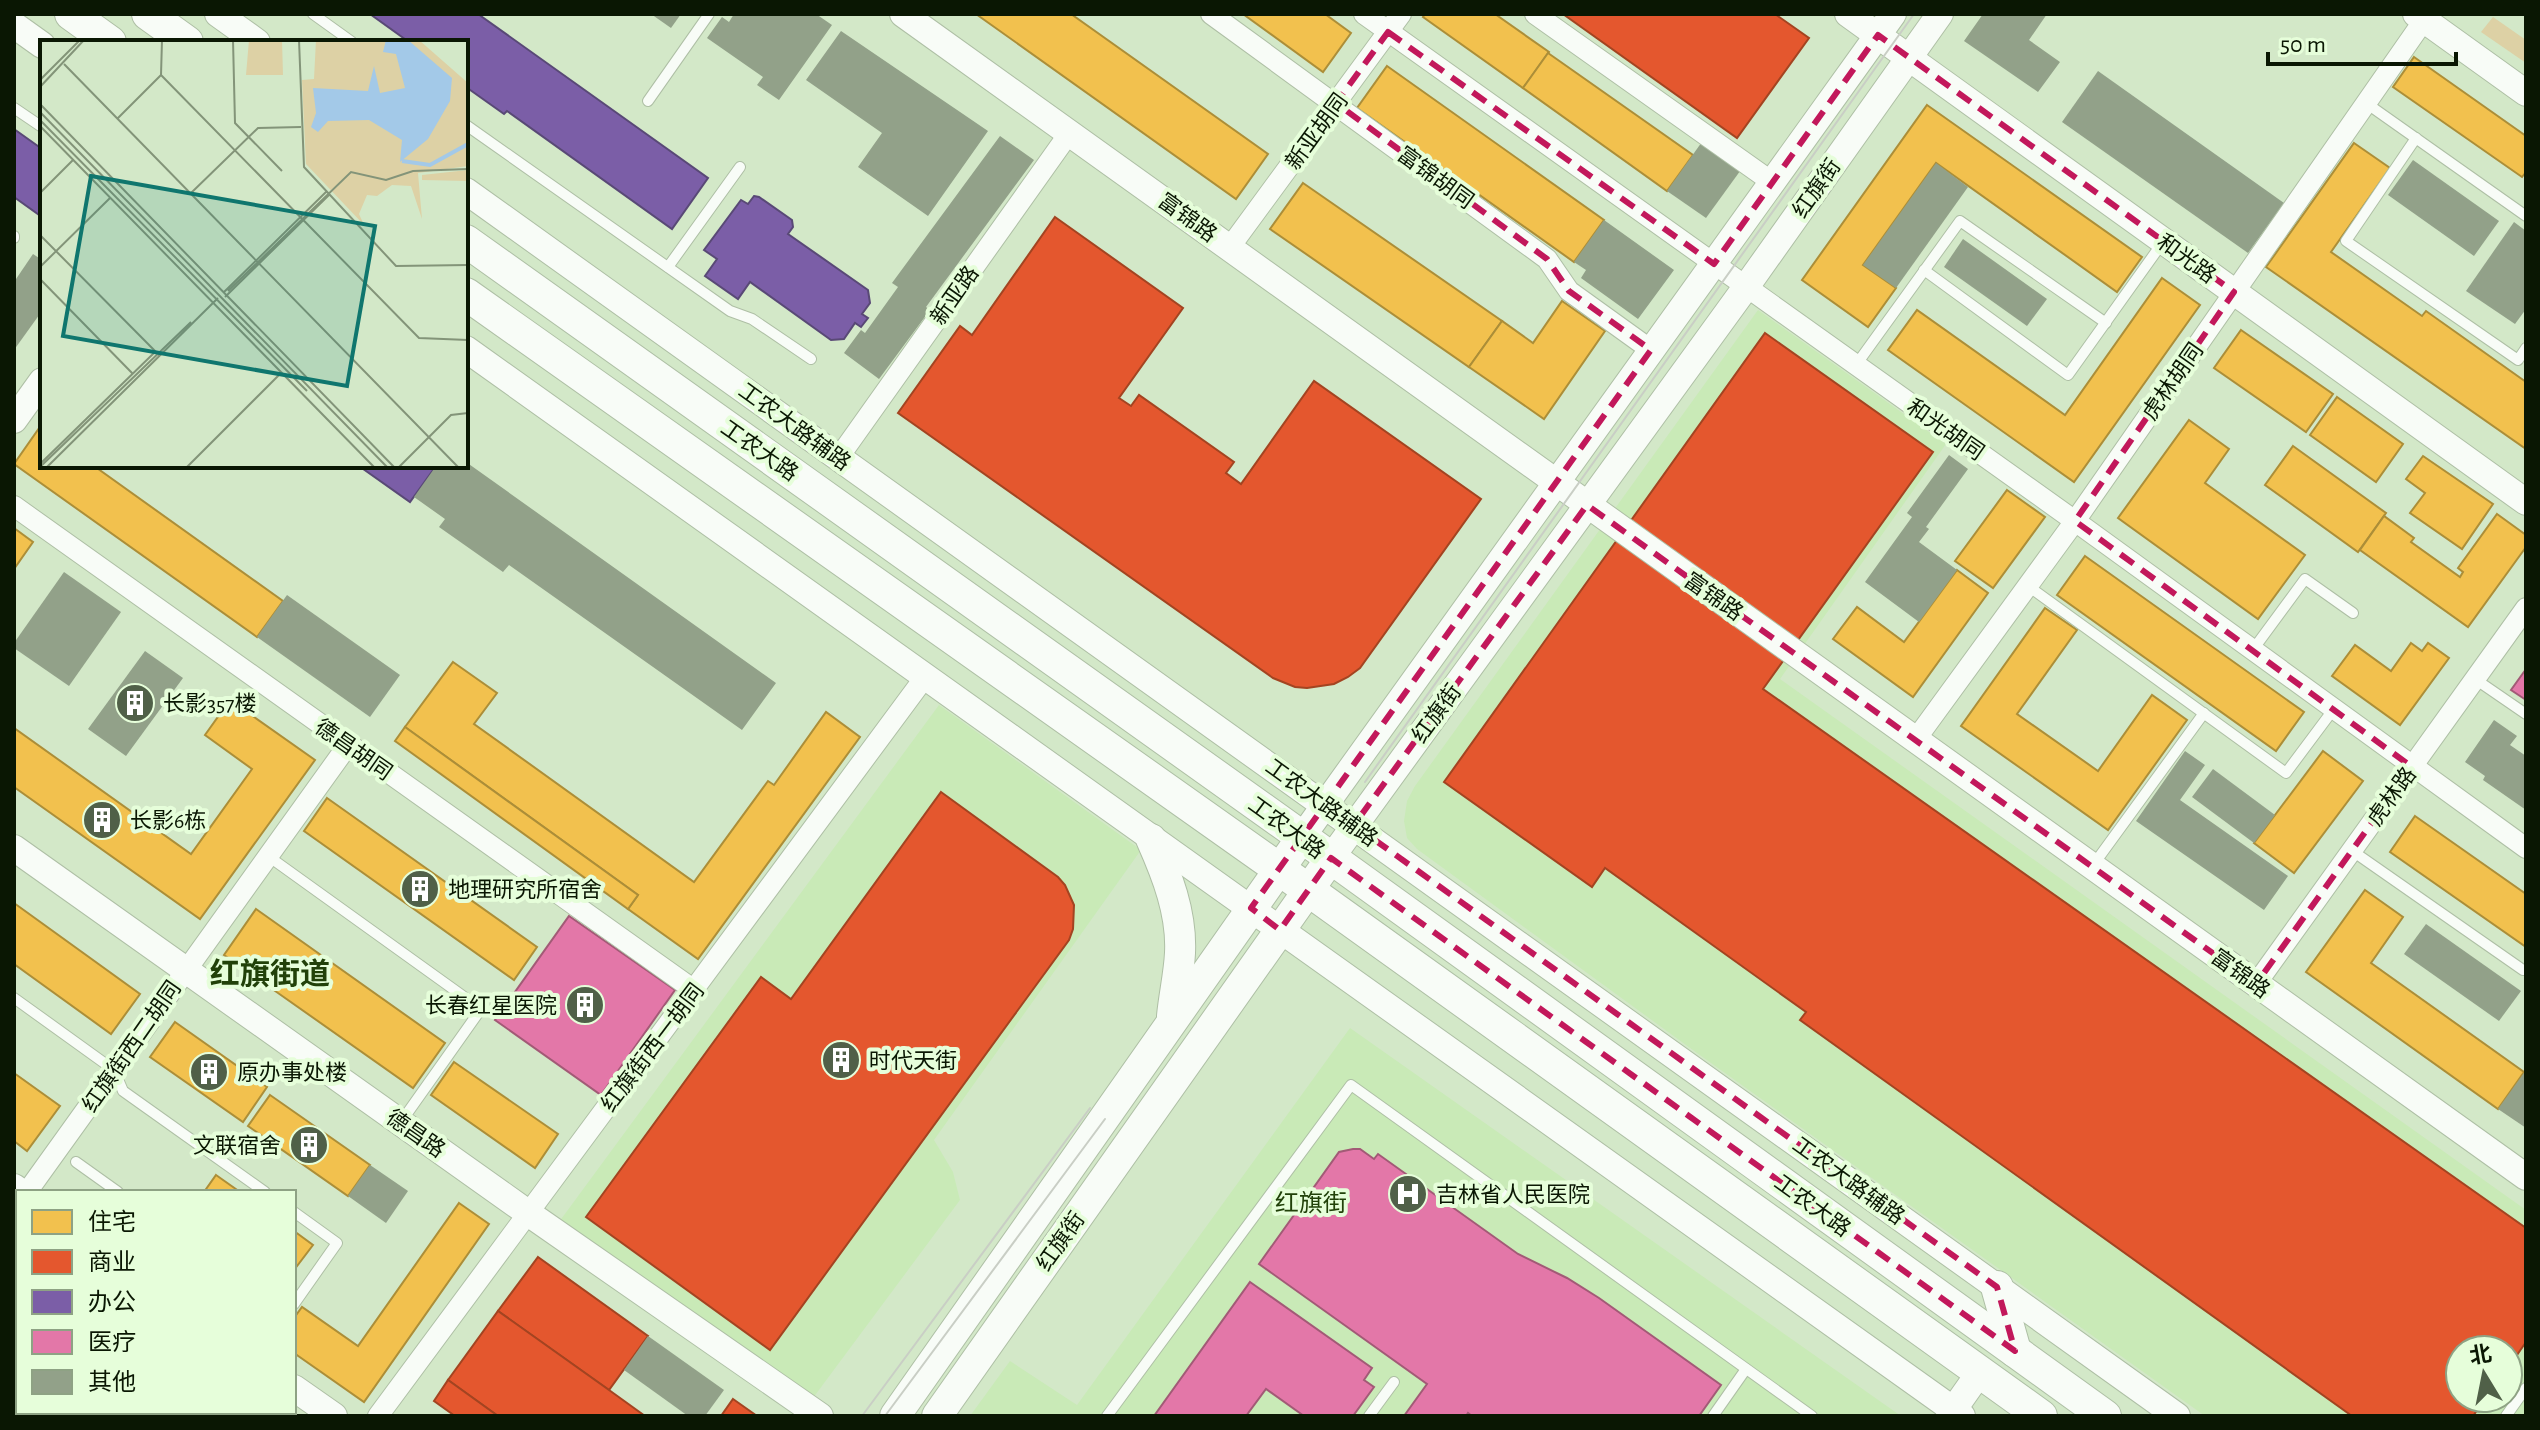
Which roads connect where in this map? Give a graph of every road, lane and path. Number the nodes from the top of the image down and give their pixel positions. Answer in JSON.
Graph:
{"nodes":[{"id":1,"x":71,"y":14,"type":"edge"},
{"id":2,"x":148,"y":14,"type":"edge"},
{"id":3,"x":218,"y":14,"type":"edge"},
{"id":4,"x":313,"y":14,"type":"edge"},
{"id":5,"x":709,"y":14,"type":"edge"},
{"id":6,"x":903,"y":14,"type":"edge"},
{"id":7,"x":1211,"y":14,"type":"edge"},
{"id":8,"x":1364,"y":14,"type":"edge"},
{"id":9,"x":1401,"y":14,"type":"edge"},
{"id":10,"x":1535,"y":14,"type":"edge"},
{"id":11,"x":1848,"y":14,"type":"edge"},
{"id":12,"x":1940,"y":14,"type":"edge"},
{"id":13,"x":2420,"y":17,"type":"edge"},
{"id":14,"x":14,"y":25,"type":"edge"},
{"id":15,"x":1886,"y":25,"type":"edge"},
{"id":16,"x":1388,"y":32,"type":"junction"},
{"id":17,"x":107,"y":40,"type":"edge"},
{"id":18,"x":184,"y":40,"type":"edge"},
{"id":19,"x":254,"y":40,"type":"edge"},
{"id":20,"x":349,"y":40,"type":"edge"},
{"id":21,"x":40,"y":44,"type":"edge"},
{"id":22,"x":1909,"y":58,"type":"junction"},
{"id":23,"x":2526,"y":93,"type":"edge"},
{"id":24,"x":648,"y":101,"type":"dead end"},
{"id":25,"x":1336,"y":103,"type":"junction"},
{"id":26,"x":2366,"y":103,"type":"junction"},
{"id":27,"x":14,"y":108,"type":"edge"},
{"id":28,"x":40,"y":126,"type":"edge"},
{"id":29,"x":468,"y":126,"type":"edge"},
{"id":30,"x":1070,"y":132,"type":"junction"},
{"id":31,"x":2416,"y":138,"type":"junction"},
{"id":32,"x":740,"y":167,"type":"dead end"},
{"id":33,"x":1772,"y":182,"type":"junction"},
{"id":34,"x":468,"y":192,"type":"edge"},
{"id":35,"x":2526,"y":216,"type":"edge"},
{"id":36,"x":2164,"y":240,"type":"junction"},
{"id":37,"x":468,"y":242,"type":"edge"},
{"id":38,"x":1230,"y":247,"type":"junction"},
{"id":39,"x":1714,"y":264,"type":"junction"},
{"id":40,"x":668,"y":267,"type":"junction"},
{"id":41,"x":1924,"y":270,"type":"junction"},
{"id":42,"x":1746,"y":287,"type":"junction"},
{"id":43,"x":2234,"y":292,"type":"junction"},
{"id":44,"x":468,"y":295,"type":"edge"},
{"id":45,"x":2106,"y":323,"type":"junction"},
{"id":46,"x":2526,"y":348,"type":"edge"},
{"id":47,"x":468,"y":350,"type":"edge"},
{"id":48,"x":1651,"y":350,"type":"junction"},
{"id":49,"x":811,"y":359,"type":"dead end"},
{"id":50,"x":1856,"y":365,"type":"junction"},
{"id":51,"x":40,"y":383,"type":"edge"},
{"id":52,"x":17,"y":408,"type":"edge"},
{"id":53,"x":839,"y":457,"type":"junction"},
{"id":54,"x":1556,"y":483,"type":"junction"},
{"id":55,"x":2526,"y":502,"type":"edge"},
{"id":56,"x":1587,"y":505,"type":"junction"},
{"id":57,"x":14,"y":506,"type":"edge"},
{"id":58,"x":2075,"y":521,"type":"junction"},
{"id":59,"x":2028,"y":586,"type":"junction"},
{"id":60,"x":2526,"y":608,"type":"edge"},
{"id":61,"x":2353,"y":613,"type":"dead end"},
{"id":62,"x":2252,"y":651,"type":"junction"},
{"id":63,"x":925,"y":677,"type":"junction"},
{"id":64,"x":2475,"y":679,"type":"junction"},
{"id":65,"x":2333,"y":710,"type":"junction"},
{"id":66,"x":2204,"y":713,"type":"junction"},
{"id":67,"x":2526,"y":714,"type":"edge"},
{"id":68,"x":1916,"y":739,"type":"junction"},
{"id":69,"x":348,"y":745,"type":"junction"},
{"id":70,"x":2412,"y":767,"type":"junction"},
{"id":71,"x":1325,"y":805,"type":"junction"},
{"id":72,"x":1354,"y":825,"type":"junction"},
{"id":73,"x":1302,"y":837,"type":"junction"},
{"id":74,"x":1151,"y":839,"type":"junction"},
{"id":75,"x":14,"y":848,"type":"edge"},
{"id":76,"x":2526,"y":848,"type":"edge"},
{"id":77,"x":2351,"y":850,"type":"junction"},
{"id":78,"x":268,"y":856,"type":"junction"},
{"id":79,"x":1331,"y":858,"type":"junction"},
{"id":80,"x":2092,"y":866,"type":"junction"},
{"id":81,"x":1279,"y":869,"type":"junction"},
{"id":82,"x":1308,"y":891,"type":"junction"},
{"id":83,"x":1251,"y":908,"type":"junction"},
{"id":84,"x":1280,"y":930,"type":"junction"},
{"id":85,"x":186,"y":969,"type":"junction"},
{"id":86,"x":2523,"y":970,"type":"dead end"},
{"id":87,"x":2256,"y":984,"type":"junction"},
{"id":88,"x":694,"y":990,"type":"junction"},
{"id":89,"x":14,"y":998,"type":"edge"},
{"id":90,"x":1171,"y":1022,"type":"junction"},
{"id":91,"x":114,"y":1070,"type":"junction"},
{"id":92,"x":401,"y":1123,"type":"junction"},
{"id":93,"x":76,"y":1162,"type":"dead end"},
{"id":94,"x":2526,"y":1177,"type":"edge"},
{"id":95,"x":25,"y":1190,"type":"edge"},
{"id":96,"x":115,"y":1190,"type":"edge"},
{"id":97,"x":262,"y":1190,"type":"edge"},
{"id":98,"x":296,"y":1213,"type":"edge"},
{"id":99,"x":528,"y":1213,"type":"junction"},
{"id":100,"x":1997,"y":1287,"type":"junction"},
{"id":101,"x":296,"y":1301,"type":"edge"},
{"id":102,"x":2015,"y":1351,"type":"junction"},
{"id":103,"x":1746,"y":1369,"type":"junction"},
{"id":104,"x":1980,"y":1372,"type":"junction"},
{"id":105,"x":1394,"y":1382,"type":"dead end"},
{"id":106,"x":2526,"y":1388,"type":"edge"},
{"id":107,"x":296,"y":1389,"type":"edge"},
{"id":108,"x":1955,"y":1414,"type":"edge"},
{"id":109,"x":334,"y":1416,"type":"edge"},
{"id":110,"x":378,"y":1416,"type":"edge"},
{"id":111,"x":820,"y":1416,"type":"edge"},
{"id":112,"x":895,"y":1416,"type":"edge"},
{"id":113,"x":937,"y":1416,"type":"edge"},
{"id":114,"x":1107,"y":1416,"type":"edge"},
{"id":115,"x":1369,"y":1416,"type":"edge"},
{"id":116,"x":1713,"y":1416,"type":"edge"},
{"id":117,"x":1812,"y":1416,"type":"edge"},
{"id":118,"x":2041,"y":1416,"type":"edge"},
{"id":119,"x":2105,"y":1416,"type":"edge"},
{"id":120,"x":2177,"y":1416,"type":"edge"},
{"id":121,"x":2506,"y":1416,"type":"edge"}],
"edges":[{"from":1,"to":17,"type":"main road"},
{"from":2,"to":18,"type":"main road"},
{"from":3,"to":19,"type":"street"},
{"from":4,"to":20,"type":"lane"},
{"from":5,"to":24,"type":"lane"},
{"from":6,"to":30,"type":"street","name":"富锦路"},
{"from":7,"to":25,"type":"street","name":"富锦胡同"},
{"from":8,"to":16,"type":"street","name":"和光胡同"},
{"from":9,"to":16,"type":"street","name":"新亚胡同"},
{"from":10,"to":33,"type":"street"},
{"from":11,"to":15,"type":"street","name":"和光路"},
{"from":12,"to":22,"type":"street","name":"红旗街"},
{"from":13,"to":23,"type":"street"},
{"from":13,"to":26,"type":"street","name":"虎林胡同"},
{"from":14,"to":21,"type":"street"},
{"from":15,"to":22,"type":"street","name":"和光路"},
{"from":15,"to":33,"type":"street","name":"红旗街"},
{"from":16,"to":25,"type":"street","name":"新亚胡同"},
{"from":16,"to":39,"type":"street","name":"和光胡同"},
{"from":22,"to":36,"type":"street","name":"和光路"},
{"from":22,"to":42,"type":"street","name":"红旗街"},
{"from":25,"to":38,"type":"street","name":"新亚胡同"},
{"from":25,"to":48,"type":"street","name":"富锦胡同"},
{"from":26,"to":31,"type":"lane"},
{"from":26,"to":43,"type":"street","name":"虎林胡同"},
{"from":27,"to":28,"type":"lane"},
{"from":29,"to":40,"type":"lane"},
{"from":30,"to":38,"type":"street","name":"富锦路"},
{"from":30,"to":53,"type":"street","name":"新亚路"},
{"from":31,"to":35,"type":"lane"},
{"from":31,"to":46,"type":"lane"},
{"from":32,"to":40,"type":"lane"},
{"from":33,"to":39,"type":"street","name":"红旗街"},
{"from":34,"to":53,"type":"street","name":"工农大路辅路"},
{"from":36,"to":43,"type":"street","name":"和光路"},
{"from":36,"to":45,"type":"lane"},
{"from":37,"to":73,"type":"main road","name":"工农大路"},
{"from":38,"to":54,"type":"street","name":"富锦路"},
{"from":39,"to":42,"type":"street","name":"和光胡同"},
{"from":39,"to":48,"type":"street","name":"红旗街"},
{"from":40,"to":49,"type":"lane"},
{"from":41,"to":45,"type":"lane"},
{"from":41,"to":45,"type":"lane"},
{"from":41,"to":50,"type":"lane"},
{"from":42,"to":50,"type":"street","name":"和光胡同"},
{"from":42,"to":56,"type":"street","name":"红旗街"},
{"from":43,"to":55,"type":"street","name":"和光路"},
{"from":43,"to":58,"type":"street","name":"虎林胡同"},
{"from":44,"to":81,"type":"main road","name":"工农大路"},
{"from":47,"to":63,"type":"street"},
{"from":48,"to":54,"type":"street","name":"红旗街"},
{"from":50,"to":58,"type":"street","name":"和光胡同"},
{"from":51,"to":52,"type":"street"},
{"from":53,"to":71,"type":"street","name":"工农大路辅路"},
{"from":54,"to":56,"type":"street","name":"富锦路"},
{"from":54,"to":71,"type":"street","name":"红旗街"},
{"from":56,"to":68,"type":"street","name":"富锦路"},
{"from":56,"to":72,"type":"street","name":"红旗街"},
{"from":57,"to":69,"type":"street","name":"德昌胡同"},
{"from":58,"to":59,"type":"street","name":"虎林胡同"},
{"from":58,"to":62,"type":"street","name":"和光胡同"},
{"from":59,"to":66,"type":"lane"},
{"from":59,"to":68,"type":"street","name":"虎林胡同"},
{"from":60,"to":64,"type":"street","name":"虎林路"},
{"from":61,"to":62,"type":"lane"},
{"from":62,"to":65,"type":"street","name":"和光胡同"},
{"from":63,"to":74,"type":"street"},
{"from":63,"to":88,"type":"street","name":"红旗街西一胡同"},
{"from":64,"to":67,"type":"lane"},
{"from":64,"to":70,"type":"street","name":"虎林路"},
{"from":65,"to":66,"type":"lane"},
{"from":65,"to":70,"type":"street","name":"和光胡同"},
{"from":66,"to":80,"type":"lane"},
{"from":68,"to":80,"type":"street","name":"富锦路"},
{"from":69,"to":78,"type":"street","name":"红旗街西二胡同"},
{"from":69,"to":88,"type":"street","name":"德昌胡同"},
{"from":70,"to":76,"type":"street","name":"和光胡同"},
{"from":70,"to":77,"type":"street","name":"虎林路"},
{"from":71,"to":72,"type":"street","name":"工农大路辅路"},
{"from":71,"to":73,"type":"street","name":"红旗街"},
{"from":72,"to":79,"type":"street","name":"红旗街"},
{"from":72,"to":100,"type":"street","name":"工农大路辅路"},
{"from":73,"to":79,"type":"main road","name":"工农大路"},
{"from":73,"to":81,"type":"main road","name":"红旗街"},
{"from":74,"to":83,"type":"street"},
{"from":74,"to":90,"type":"main road"},
{"from":75,"to":85,"type":"street","name":"德昌路"},
{"from":77,"to":86,"type":"lane"},
{"from":77,"to":87,"type":"street","name":"虎林路"},
{"from":78,"to":85,"type":"street","name":"红旗街西二胡同"},
{"from":78,"to":92,"type":"lane"},
{"from":79,"to":82,"type":"main road","name":"红旗街"},
{"from":79,"to":102,"type":"main road","name":"工农大路"},
{"from":80,"to":87,"type":"street","name":"富锦路"},
{"from":81,"to":82,"type":"main road","name":"工农大路"},
{"from":81,"to":83,"type":"main road","name":"红旗街"},
{"from":82,"to":84,"type":"main road","name":"红旗街"},
{"from":82,"to":104,"type":"main road","name":"工农大路"},
{"from":83,"to":84,"type":"street"},
{"from":83,"to":90,"type":"main road","name":"红旗街"},
{"from":84,"to":108,"type":"street"},
{"from":84,"to":113,"type":"main road","name":"红旗街"},
{"from":85,"to":91,"type":"street","name":"红旗街西二胡同"},
{"from":85,"to":92,"type":"street","name":"德昌路"},
{"from":87,"to":94,"type":"street","name":"富锦路"},
{"from":88,"to":99,"type":"street","name":"红旗街西一胡同"},
{"from":89,"to":91,"type":"lane"},
{"from":90,"to":112,"type":"main road","name":"红旗街"},
{"from":91,"to":95,"type":"street","name":"红旗街西二胡同"},
{"from":91,"to":97,"type":"lane"},
{"from":92,"to":99,"type":"street","name":"德昌路"},
{"from":93,"to":96,"type":"lane"},
{"from":98,"to":101,"type":"lane"},
{"from":99,"to":110,"type":"street","name":"红旗街西一胡同"},
{"from":99,"to":111,"type":"street","name":"德昌路"},
{"from":100,"to":102,"type":"main road"},
{"from":100,"to":120,"type":"street","name":"工农大路辅路"},
{"from":102,"to":119,"type":"main road","name":"工农大路"},
{"from":103,"to":114,"type":"lane"},
{"from":103,"to":116,"type":"lane"},
{"from":103,"to":117,"type":"lane"},
{"from":104,"to":108,"type":"street"},
{"from":104,"to":118,"type":"main road","name":"工农大路"},
{"from":105,"to":115,"type":"lane"},
{"from":106,"to":121,"type":"lane"},
{"from":107,"to":109,"type":"street"}]}
